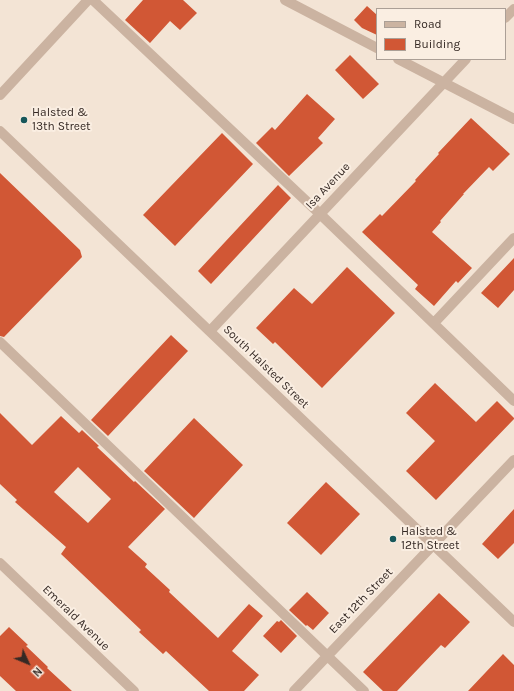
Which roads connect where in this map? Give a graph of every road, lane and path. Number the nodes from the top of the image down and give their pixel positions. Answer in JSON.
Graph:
{"nodes":[{"id":1,"x":88,"y":0,"type":"edge"},
{"id":2,"x":93,"y":0,"type":"edge"},
{"id":3,"x":285,"y":0,"type":"edge"},
{"id":4,"x":514,"y":9,"type":"edge"},
{"id":5,"x":506,"y":17,"type":"edge"},
{"id":6,"x":376,"y":47,"type":"edge"},
{"id":7,"x":400,"y":60,"type":"edge"},
{"id":8,"x":465,"y":60,"type":"edge"},
{"id":9,"x":444,"y":83,"type":"junction"},
{"id":10,"x":0,"y":95,"type":"edge"},
{"id":11,"x":514,"y":119,"type":"edge"},
{"id":12,"x":0,"y":131,"type":"edge"},
{"id":13,"x":320,"y":214,"type":"junction"},
{"id":14,"x":514,"y":238,"type":"edge"},
{"id":15,"x":434,"y":323,"type":"junction"},
{"id":16,"x":210,"y":331,"type":"junction"},
{"id":17,"x":0,"y":342,"type":"edge"},
{"id":18,"x":514,"y":401,"type":"edge"},
{"id":19,"x":514,"y":460,"type":"edge"},
{"id":20,"x":433,"y":545,"type":"junction"},
{"id":21,"x":0,"y":563,"type":"edge"},
{"id":22,"x":514,"y":622,"type":"edge"},
{"id":23,"x":327,"y":656,"type":"junction"},
{"id":24,"x":134,"y":691,"type":"edge"},
{"id":25,"x":294,"y":691,"type":"edge"},
{"id":26,"x":364,"y":691,"type":"edge"}],
"edges":[{"from":1,"to":10,"type":"street"},
{"from":2,"to":13,"type":"street"},
{"from":3,"to":6,"type":"street"},
{"from":4,"to":5,"type":"street"},
{"from":7,"to":9,"type":"street"},
{"from":8,"to":9,"type":"street","name":"Isa Avenue"},
{"from":9,"to":11,"type":"street"},
{"from":9,"to":13,"type":"street","name":"Isa Avenue"},
{"from":12,"to":16,"type":"street","name":"South Halsted Street"},
{"from":13,"to":15,"type":"street"},
{"from":13,"to":16,"type":"street","name":"Isa Avenue"},
{"from":14,"to":15,"type":"street"},
{"from":15,"to":18,"type":"street"},
{"from":16,"to":20,"type":"street","name":"South Halsted Street"},
{"from":17,"to":23,"type":"street"},
{"from":19,"to":20,"type":"street","name":"East 12th Street"},
{"from":20,"to":22,"type":"street","name":"South Halsted Street"},
{"from":20,"to":23,"type":"street","name":"East 12th Street"},
{"from":21,"to":24,"type":"street","name":"Emerald Avenue"},
{"from":23,"to":25,"type":"street","name":"East 12th Street"},
{"from":23,"to":26,"type":"street"}]}
